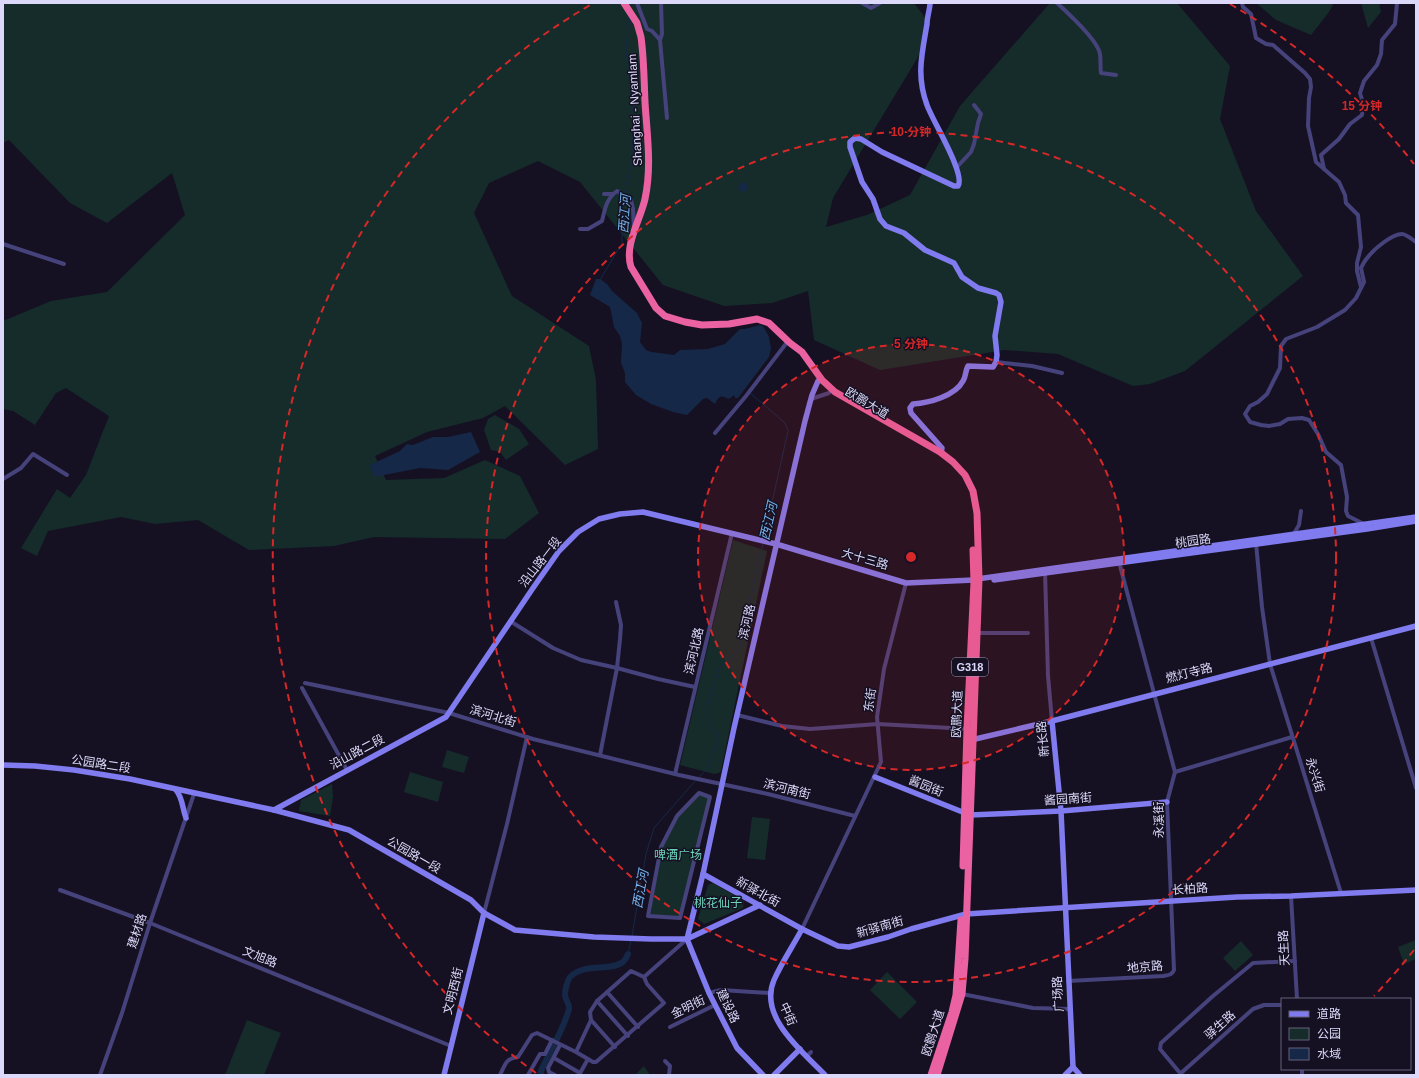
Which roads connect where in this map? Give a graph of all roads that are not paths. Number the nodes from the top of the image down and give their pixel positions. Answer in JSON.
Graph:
{"nodes":[{"id":1,"x":624,"y":3,"type":"edge"},
{"id":2,"x":661,"y":3,"type":"edge"},
{"id":3,"x":862,"y":3,"type":"edge"},
{"id":4,"x":880,"y":3,"type":"edge"},
{"id":5,"x":930,"y":3,"type":"edge"},
{"id":6,"x":1057,"y":3,"type":"edge"},
{"id":7,"x":1242,"y":3,"type":"edge"},
{"id":8,"x":1397,"y":3,"type":"edge"},
{"id":9,"x":637,"y":4,"type":"edge"},
{"id":10,"x":632,"y":15,"type":"junction"},
{"id":11,"x":660,"y":40,"type":"junction"},
{"id":12,"x":1116,"y":75,"type":"dead end"},
{"id":13,"x":974,"y":105,"type":"dead end"},
{"id":14,"x":667,"y":118,"type":"dead end"},
{"id":15,"x":956,"y":167,"type":"junction"},
{"id":16,"x":1324,"y":170,"type":"junction"},
{"id":17,"x":604,"y":194,"type":"dead end"},
{"id":18,"x":612,"y":194,"type":"junction"},
{"id":19,"x":580,"y":229,"type":"dead end"},
{"id":20,"x":634,"y":232,"type":"junction"},
{"id":21,"x":1416,"y":242,"type":"edge"},
{"id":22,"x":3,"y":244,"type":"edge"},
{"id":23,"x":64,"y":264,"type":"dead end"},
{"id":24,"x":1361,"y":287,"type":"junction"},
{"id":25,"x":789,"y":342,"type":"junction"},
{"id":26,"x":996,"y":362,"type":"junction"},
{"id":27,"x":1062,"y":373,"type":"dead end"},
{"id":28,"x":820,"y":381,"type":"junction"},
{"id":29,"x":829,"y":393,"type":"junction"},
{"id":30,"x":811,"y":399,"type":"junction"},
{"id":31,"x":715,"y":433,"type":"dead end"},
{"id":32,"x":941,"y":453,"type":"junction"},
{"id":33,"x":67,"y":475,"type":"dead end"},
{"id":34,"x":3,"y":479,"type":"edge"},
{"id":35,"x":1301,"y":512,"type":"dead end"},
{"id":36,"x":1416,"y":517,"type":"edge"},
{"id":37,"x":1416,"y":521,"type":"edge"},
{"id":38,"x":1367,"y":525,"type":"junction"},
{"id":39,"x":732,"y":533,"type":"junction"},
{"id":40,"x":1293,"y":535,"type":"junction"},
{"id":41,"x":747,"y":537,"type":"joint"},
{"id":42,"x":1256,"y":541,"type":"junction"},
{"id":43,"x":776,"y":544,"type":"junction"},
{"id":44,"x":1119,"y":561,"type":"junction"},
{"id":45,"x":1045,"y":571,"type":"junction"},
{"id":46,"x":976,"y":580,"type":"junction"},
{"id":47,"x":906,"y":583,"type":"junction"},
{"id":48,"x":616,"y":602,"type":"dead end"},
{"id":49,"x":510,"y":621,"type":"junction"},
{"id":50,"x":1416,"y":626,"type":"edge"},
{"id":51,"x":977,"y":633,"type":"junction"},
{"id":52,"x":1028,"y":633,"type":"dead end"},
{"id":53,"x":1371,"y":638,"type":"junction"},
{"id":54,"x":1270,"y":664,"type":"junction"},
{"id":55,"x":617,"y":668,"type":"junction"},
{"id":56,"x":305,"y":683,"type":"dead end"},
{"id":57,"x":695,"y":687,"type":"junction"},
{"id":58,"x":302,"y":688,"type":"dead end"},
{"id":59,"x":1154,"y":694,"type":"junction"},
{"id":60,"x":449,"y":713,"type":"junction"},
{"id":61,"x":737,"y":715,"type":"junction"},
{"id":62,"x":1052,"y":721,"type":"junction"},
{"id":63,"x":878,"y":724,"type":"junction"},
{"id":64,"x":970,"y":728,"type":"junction"},
{"id":65,"x":527,"y":737,"type":"junction"},
{"id":66,"x":1292,"y":737,"type":"junction"},
{"id":67,"x":970,"y":740,"type":"junction"},
{"id":68,"x":600,"y":755,"type":"junction"},
{"id":69,"x":3,"y":765,"type":"edge"},
{"id":70,"x":347,"y":770,"type":"junction"},
{"id":71,"x":1175,"y":772,"type":"junction"},
{"id":72,"x":677,"y":774,"type":"junction"},
{"id":73,"x":875,"y":777,"type":"junction"},
{"id":74,"x":714,"y":783,"type":"joint"},
{"id":75,"x":723,"y":784,"type":"junction"},
{"id":76,"x":1416,"y":788,"type":"edge"},
{"id":77,"x":176,"y":790,"type":"junction"},
{"id":78,"x":194,"y":794,"type":"junction"},
{"id":79,"x":1167,"y":802,"type":"junction"},
{"id":80,"x":274,"y":810,"type":"junction"},
{"id":81,"x":1061,"y":811,"type":"junction"},
{"id":82,"x":967,"y":814,"type":"junction"},
{"id":83,"x":856,"y":816,"type":"junction"},
{"id":84,"x":186,"y":818,"type":"junction"},
{"id":85,"x":703,"y":874,"type":"junction"},
{"id":86,"x":60,"y":890,"type":"dead end"},
{"id":87,"x":1416,"y":890,"type":"edge"},
{"id":88,"x":1341,"y":893,"type":"junction"},
{"id":89,"x":1291,"y":896,"type":"junction"},
{"id":90,"x":1172,"y":901,"type":"junction"},
{"id":91,"x":760,"y":905,"type":"junction"},
{"id":92,"x":1065,"y":908,"type":"junction"},
{"id":93,"x":484,"y":913,"type":"junction"},
{"id":94,"x":964,"y":914,"type":"junction"},
{"id":95,"x":648,"y":916,"type":"joint"},
{"id":96,"x":150,"y":923,"type":"junction"},
{"id":97,"x":802,"y":928,"type":"junction"},
{"id":98,"x":687,"y":940,"type":"junction"},
{"id":99,"x":1295,"y":961,"type":"junction"},
{"id":100,"x":644,"y":977,"type":"junction"},
{"id":101,"x":1068,"y":981,"type":"junction"},
{"id":102,"x":607,"y":992,"type":"junction"},
{"id":103,"x":770,"y":993,"type":"junction"},
{"id":104,"x":709,"y":994,"type":"junction"},
{"id":105,"x":962,"y":994,"type":"junction"},
{"id":106,"x":1297,"y":998,"type":"edge"},
{"id":107,"x":597,"y":1001,"type":"junction"},
{"id":108,"x":715,"y":1005,"type":"junction"},
{"id":109,"x":1281,"y":1005,"type":"edge"},
{"id":110,"x":1070,"y":1009,"type":"junction"},
{"id":111,"x":591,"y":1020,"type":"junction"},
{"id":112,"x":638,"y":1027,"type":"junction"},
{"id":113,"x":670,"y":1027,"type":"dead end"},
{"id":114,"x":628,"y":1036,"type":"junction"},
{"id":115,"x":555,"y":1042,"type":"junction"},
{"id":116,"x":451,"y":1046,"type":"junction"},
{"id":117,"x":615,"y":1047,"type":"junction"},
{"id":118,"x":800,"y":1049,"type":"junction"},
{"id":119,"x":576,"y":1052,"type":"junction"},
{"id":120,"x":554,"y":1058,"type":"junction"},
{"id":121,"x":588,"y":1059,"type":"junction"},
{"id":122,"x":665,"y":1061,"type":"dead end"},
{"id":123,"x":1073,"y":1067,"type":"junction"},
{"id":124,"x":579,"y":1074,"type":"edge"},
{"id":125,"x":1179,"y":1074,"type":"edge"},
{"id":126,"x":100,"y":1075,"type":"edge"},
{"id":127,"x":444,"y":1075,"type":"edge"},
{"id":128,"x":500,"y":1075,"type":"edge"},
{"id":129,"x":528,"y":1075,"type":"edge"},
{"id":130,"x":555,"y":1075,"type":"edge"},
{"id":131,"x":669,"y":1075,"type":"edge"},
{"id":132,"x":763,"y":1075,"type":"edge"},
{"id":133,"x":774,"y":1075,"type":"edge"},
{"id":134,"x":825,"y":1075,"type":"edge"},
{"id":135,"x":931,"y":1075,"type":"edge"},
{"id":136,"x":936,"y":1075,"type":"edge"},
{"id":137,"x":1065,"y":1075,"type":"edge"},
{"id":138,"x":1080,"y":1075,"type":"edge"}],
"edges":[{"from":1,"to":10,"type":"highway","name":"Shanghai - Nyamlam","number":"G318"},
{"from":2,"to":11,"type":"street"},
{"from":3,"to":4,"type":"street"},
{"from":5,"to":15,"type":"street"},
{"from":6,"to":12,"type":"street"},
{"from":7,"to":16,"type":"street"},
{"from":8,"to":16,"type":"street"},
{"from":9,"to":10,"type":"street"},
{"from":9,"to":11,"type":"street"},
{"from":10,"to":20,"type":"highway","name":"Shanghai - Nyamlam","number":"G318"},
{"from":11,"to":14,"type":"street"},
{"from":13,"to":15,"type":"street"},
{"from":15,"to":26,"type":"street"},
{"from":16,"to":24,"type":"street"},
{"from":17,"to":18,"type":"street"},
{"from":18,"to":19,"type":"street"},
{"from":18,"to":20,"type":"street"},
{"from":20,"to":25,"type":"highway","name":"Shanghai - Nyamlam","number":"G318"},
{"from":21,"to":24,"type":"street"},
{"from":22,"to":23,"type":"street"},
{"from":24,"to":38,"type":"street"},
{"from":25,"to":28,"type":"highway","name":"Shanghai - Nyamlam","number":"G318"},
{"from":25,"to":31,"type":"street"},
{"from":26,"to":27,"type":"street"},
{"from":26,"to":32,"type":"street"},
{"from":28,"to":29,"type":"highway","name":"欧鹏大道","number":"G318"},
{"from":28,"to":30,"type":"street","name":"滨河路"},
{"from":28,"to":32,"type":"highway","name":"Shanghai - Nyamlam","number":"G318"},
{"from":29,"to":30,"type":"street"},
{"from":29,"to":46,"type":"highway","name":"欧鹏大道","number":"G318"},
{"from":30,"to":43,"type":"street","name":"滨河路"},
{"from":32,"to":46,"type":"highway","name":"Shanghai - Nyamlam","number":"G318"},
{"from":33,"to":34,"type":"street"},
{"from":35,"to":40,"type":"street"},
{"from":36,"to":38,"type":"street"},
{"from":37,"to":42,"type":"street","name":"桃园路"},
{"from":38,"to":40,"type":"street"},
{"from":39,"to":41,"type":"street","name":"沿山路一段"},
{"from":39,"to":49,"type":"street","name":"沿山路一段"},
{"from":39,"to":57,"type":"street","name":"滨河北路"},
{"from":40,"to":42,"type":"street"},
{"from":41,"to":43,"type":"street","name":"大十三路"},
{"from":42,"to":44,"type":"street","name":"桃园路"},
{"from":42,"to":54,"type":"street","name":"永兴街"},
{"from":43,"to":47,"type":"street","name":"大十三路"},
{"from":43,"to":61,"type":"street","name":"滨河路"},
{"from":44,"to":45,"type":"street","name":"桃园路"},
{"from":44,"to":59,"type":"street","name":"永溪街"},
{"from":45,"to":46,"type":"street","name":"桃园路"},
{"from":45,"to":62,"type":"street","name":"新长路"},
{"from":46,"to":47,"type":"street","name":"大十三路"},
{"from":46,"to":51,"type":"highway","name":"欧鹏大道","number":"G318"},
{"from":46,"to":64,"type":"highway","name":"欧鹏大道","number":"G318"},
{"from":47,"to":63,"type":"street","name":"东街"},
{"from":48,"to":55,"type":"street"},
{"from":49,"to":55,"type":"street"},
{"from":49,"to":60,"type":"street","name":"沿山路一段"},
{"from":50,"to":53,"type":"street","name":"燃灯寺路"},
{"from":51,"to":52,"type":"street"},
{"from":51,"to":64,"type":"highway","name":"欧鹏大道","number":"G318"},
{"from":53,"to":54,"type":"street","name":"燃灯寺路"},
{"from":53,"to":76,"type":"street"},
{"from":54,"to":59,"type":"street","name":"燃灯寺路"},
{"from":54,"to":66,"type":"street","name":"永兴街"},
{"from":55,"to":57,"type":"street"},
{"from":55,"to":68,"type":"street"},
{"from":56,"to":60,"type":"street","name":"滨河北街"},
{"from":57,"to":72,"type":"street","name":"滨河北路"},
{"from":58,"to":70,"type":"street"},
{"from":59,"to":62,"type":"street","name":"燃灯寺路"},
{"from":59,"to":71,"type":"street","name":"永溪街"},
{"from":60,"to":65,"type":"street","name":"滨河北街"},
{"from":60,"to":70,"type":"street","name":"沿山路二段"},
{"from":61,"to":63,"type":"street"},
{"from":61,"to":75,"type":"street","name":"滨河路"},
{"from":62,"to":67,"type":"street","name":"燃灯寺路"},
{"from":62,"to":81,"type":"street","name":"新长路"},
{"from":63,"to":64,"type":"street"},
{"from":63,"to":73,"type":"street","name":"东街"},
{"from":64,"to":67,"type":"highway","name":"欧鹏大道","number":"G318"},
{"from":65,"to":68,"type":"street","name":"滨河北街"},
{"from":65,"to":93,"type":"street"},
{"from":66,"to":71,"type":"street"},
{"from":66,"to":88,"type":"street","name":"永兴街"},
{"from":67,"to":82,"type":"highway","name":"欧鹏大道","number":"G318"},
{"from":68,"to":72,"type":"street","name":"滨河北街"},
{"from":69,"to":77,"type":"street","name":"公园路二段"},
{"from":70,"to":80,"type":"street","name":"沿山路二段"},
{"from":71,"to":79,"type":"street","name":"永溪街"},
{"from":72,"to":74,"type":"street","name":"滨河北街"},
{"from":73,"to":82,"type":"street","name":"酱园街"},
{"from":73,"to":83,"type":"street","name":"东街"},
{"from":74,"to":75,"type":"street","name":"滨河南街"},
{"from":75,"to":83,"type":"street","name":"滨河南街"},
{"from":75,"to":85,"type":"street","name":"滨河路"},
{"from":77,"to":78,"type":"street","name":"公园路二段"},
{"from":77,"to":84,"type":"street"},
{"from":78,"to":80,"type":"street","name":"公园路一段"},
{"from":78,"to":84,"type":"street","name":"建材路"},
{"from":79,"to":81,"type":"street","name":"酱园南街"},
{"from":79,"to":90,"type":"street","name":"永溪街"},
{"from":80,"to":93,"type":"street","name":"公园路一段"},
{"from":81,"to":82,"type":"street","name":"酱园南街"},
{"from":81,"to":92,"type":"street","name":"新长路"},
{"from":82,"to":94,"type":"highway","name":"欧鹏大道","number":"G318"},
{"from":83,"to":97,"type":"street","name":"东街"},
{"from":84,"to":96,"type":"street","name":"建材路"},
{"from":85,"to":91,"type":"street","name":"新驿北街"},
{"from":85,"to":98,"type":"street","name":"滨河路"},
{"from":86,"to":96,"type":"street","name":"文旭路"},
{"from":87,"to":88,"type":"street","name":"长柏路"},
{"from":88,"to":89,"type":"street","name":"长柏路"},
{"from":89,"to":90,"type":"street","name":"长柏路"},
{"from":89,"to":99,"type":"street","name":"天生路"},
{"from":90,"to":92,"type":"street","name":"长柏路"},
{"from":90,"to":101,"type":"street","name":"地京路"},
{"from":91,"to":97,"type":"street","name":"新驿北街"},
{"from":91,"to":98,"type":"street"},
{"from":92,"to":94,"type":"street","name":"长柏路"},
{"from":92,"to":101,"type":"street","name":"广场路"},
{"from":93,"to":98,"type":"street","name":"公园路一段"},
{"from":93,"to":116,"type":"street","name":"文明西街"},
{"from":94,"to":97,"type":"street","name":"新驿南街"},
{"from":94,"to":105,"type":"highway","name":"欧鹏大道","number":"G318"},
{"from":94,"to":135,"type":"highway","name":"欧鹏大道","number":"G318"},
{"from":95,"to":95,"type":"street"},
{"from":96,"to":116,"type":"street","name":"文旭路"},
{"from":96,"to":126,"type":"street","name":"建材路"},
{"from":97,"to":103,"type":"street","name":"中街"},
{"from":98,"to":100,"type":"street"},
{"from":98,"to":104,"type":"street","name":"建设路"},
{"from":99,"to":106,"type":"street","name":"天生路"},
{"from":99,"to":125,"type":"street"},
{"from":100,"to":102,"type":"street"},
{"from":100,"to":112,"type":"street"},
{"from":101,"to":110,"type":"street","name":"广场路"},
{"from":102,"to":107,"type":"street"},
{"from":102,"to":112,"type":"street"},
{"from":103,"to":104,"type":"street"},
{"from":103,"to":118,"type":"street","name":"中街"},
{"from":104,"to":108,"type":"street","name":"建设路"},
{"from":105,"to":110,"type":"street"},
{"from":105,"to":136,"type":"highway","name":"欧鹏大道","number":"G318"},
{"from":107,"to":111,"type":"street"},
{"from":107,"to":114,"type":"street"},
{"from":108,"to":113,"type":"street","name":"金明街"},
{"from":108,"to":132,"type":"street","name":"建设路"},
{"from":109,"to":125,"type":"street","name":"驿生路"},
{"from":110,"to":123,"type":"street","name":"广场路"},
{"from":111,"to":117,"type":"street"},
{"from":111,"to":119,"type":"street"},
{"from":112,"to":114,"type":"street"},
{"from":114,"to":117,"type":"street"},
{"from":115,"to":119,"type":"street"},
{"from":115,"to":120,"type":"street"},
{"from":115,"to":128,"type":"street"},
{"from":115,"to":129,"type":"street"},
{"from":116,"to":127,"type":"street","name":"文明西街"},
{"from":117,"to":121,"type":"street"},
{"from":118,"to":133,"type":"street"},
{"from":118,"to":134,"type":"street","name":"中街"},
{"from":119,"to":121,"type":"street"},
{"from":120,"to":124,"type":"street"},
{"from":120,"to":130,"type":"street"},
{"from":121,"to":124,"type":"street"},
{"from":122,"to":131,"type":"street"},
{"from":123,"to":137,"type":"street"},
{"from":123,"to":138,"type":"street"}]}
